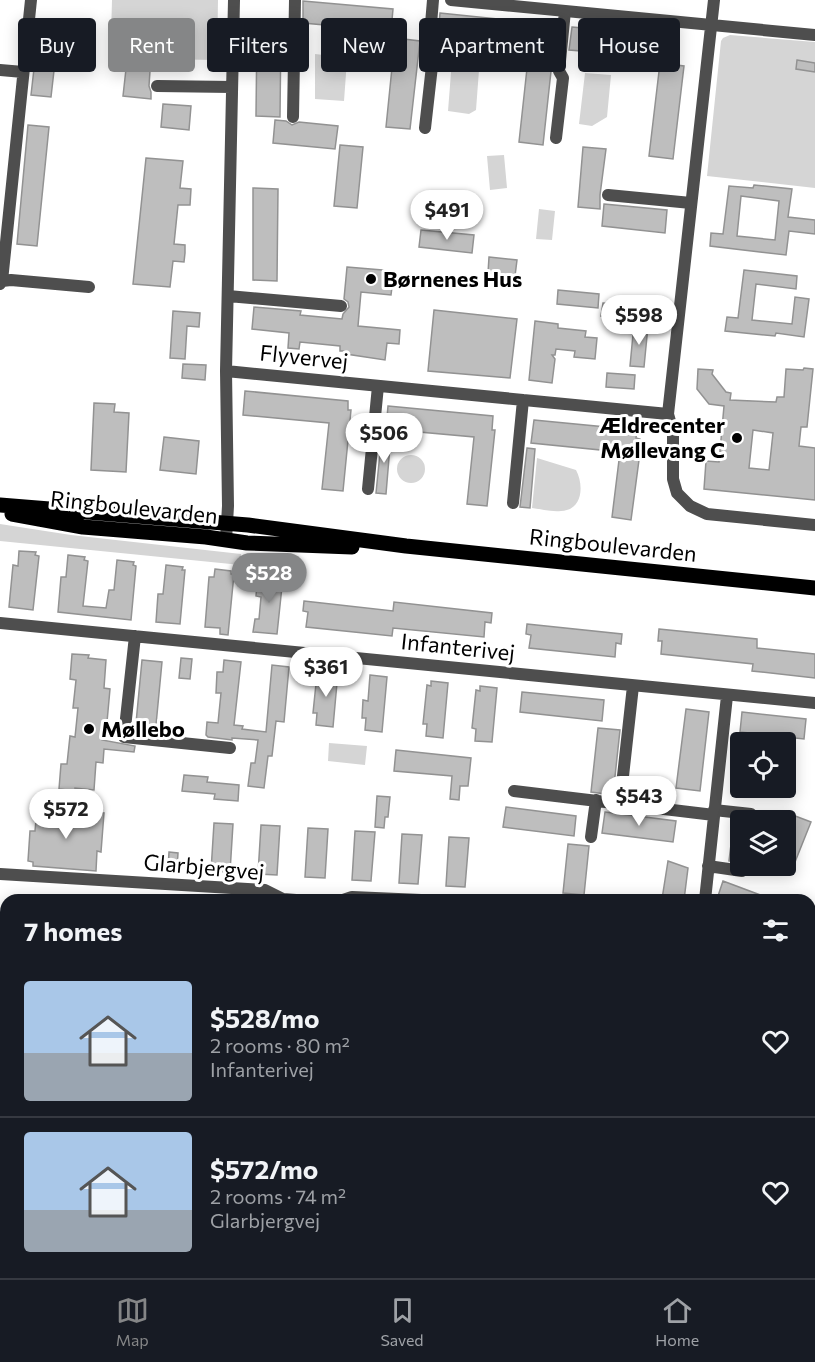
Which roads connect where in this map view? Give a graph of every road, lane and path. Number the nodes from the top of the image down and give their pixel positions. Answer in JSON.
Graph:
{"nodes":[{"id":1,"x":31,"y":0,"type":"edge"},
{"id":2,"x":234,"y":0,"type":"edge"},
{"id":3,"x":295,"y":0,"type":"edge"},
{"id":4,"x":433,"y":0,"type":"edge"},
{"id":5,"x":451,"y":0,"type":"edge"},
{"id":6,"x":714,"y":0,"type":"edge"},
{"id":7,"x":566,"y":11,"type":"junction"},
{"id":8,"x":29,"y":18,"type":"edge"},
{"id":9,"x":711,"y":26,"type":"junction"},
{"id":10,"x":815,"y":35,"type":"edge"},
{"id":11,"x":0,"y":70,"type":"edge"},
{"id":12,"x":18,"y":72,"type":"edge"},
{"id":13,"x":23,"y":72,"type":"edge"},
{"id":14,"x":157,"y":86,"type":"dead end"},
{"id":15,"x":232,"y":87,"type":"junction"},
{"id":16,"x":293,"y":117,"type":"dead end"},
{"id":17,"x":425,"y":128,"type":"dead end"},
{"id":18,"x":556,"y":138,"type":"dead end"},
{"id":19,"x":608,"y":195,"type":"dead end"},
{"id":20,"x":691,"y":203,"type":"junction"},
{"id":21,"x":1,"y":283,"type":"edge"},
{"id":22,"x":89,"y":287,"type":"dead end"},
{"id":23,"x":228,"y":296,"type":"junction"},
{"id":24,"x":341,"y":306,"type":"dead end"},
{"id":25,"x":226,"y":371,"type":"junction"},
{"id":26,"x":378,"y":386,"type":"junction"},
{"id":27,"x":524,"y":400,"type":"junction"},
{"id":28,"x":668,"y":414,"type":"junction"},
{"id":29,"x":368,"y":489,"type":"dead end"},
{"id":30,"x":513,"y":503,"type":"dead end"},
{"id":31,"x":0,"y":505,"type":"edge"},
{"id":32,"x":0,"y":512,"type":"edge"},
{"id":33,"x":228,"y":524,"type":"junction"},
{"id":34,"x":815,"y":525,"type":"edge"},
{"id":35,"x":226,"y":540,"type":"junction"},
{"id":36,"x":406,"y":546,"type":"junction"},
{"id":37,"x":815,"y":588,"type":"edge"},
{"id":38,"x":0,"y":623,"type":"edge"},
{"id":39,"x":135,"y":636,"type":"junction"},
{"id":40,"x":633,"y":686,"type":"junction"},
{"id":41,"x":727,"y":696,"type":"junction"},
{"id":42,"x":815,"y":704,"type":"edge"},
{"id":43,"x":230,"y":748,"type":"dead end"},
{"id":44,"x":514,"y":790,"type":"dead end"},
{"id":45,"x":596,"y":800,"type":"junction"},
{"id":46,"x":620,"y":803,"type":"junction"},
{"id":47,"x":714,"y":812,"type":"junction"},
{"id":48,"x":730,"y":813,"type":"edge"},
{"id":49,"x":591,"y":837,"type":"dead end"},
{"id":50,"x":708,"y":866,"type":"junction"},
{"id":51,"x":730,"y":869,"type":"edge"},
{"id":52,"x":0,"y":874,"type":"edge"},
{"id":53,"x":273,"y":894,"type":"edge"},
{"id":54,"x":706,"y":894,"type":"edge"}],
"edges":[{"from":1,"to":8,"type":"street"},
{"from":2,"to":15,"type":"street"},
{"from":3,"to":16,"type":"street"},
{"from":4,"to":17,"type":"street"},
{"from":5,"to":7,"type":"street"},
{"from":6,"to":9,"type":"street"},
{"from":7,"to":9,"type":"street"},
{"from":7,"to":18,"type":"street"},
{"from":9,"to":10,"type":"street"},
{"from":9,"to":20,"type":"street"},
{"from":11,"to":12,"type":"street"},
{"from":13,"to":21,"type":"street"},
{"from":14,"to":15,"type":"street"},
{"from":15,"to":23,"type":"street"},
{"from":19,"to":20,"type":"street"},
{"from":20,"to":28,"type":"street"},
{"from":21,"to":22,"type":"street"},
{"from":23,"to":24,"type":"street"},
{"from":23,"to":25,"type":"street"},
{"from":25,"to":26,"type":"street","name":"Flyvervej"},
{"from":25,"to":33,"type":"street"},
{"from":26,"to":27,"type":"street","name":"Flyvervej"},
{"from":26,"to":29,"type":"street","name":"Flyvervej"},
{"from":27,"to":28,"type":"street","name":"Flyvervej"},
{"from":27,"to":30,"type":"street"},
{"from":28,"to":34,"type":"street"},
{"from":31,"to":33,"type":"main road","name":"Ringboulevarden"},
{"from":32,"to":35,"type":"main road","name":"Ringboulevarden"},
{"from":33,"to":35,"type":"street"},
{"from":33,"to":36,"type":"main road","name":"Ringboulevarden"},
{"from":35,"to":36,"type":"main road","name":"Ringboulevarden"},
{"from":36,"to":37,"type":"main road","name":"Ringboulevarden"},
{"from":38,"to":39,"type":"street","name":"Infanterivej"},
{"from":39,"to":40,"type":"street","name":"Infanterivej"},
{"from":39,"to":43,"type":"street"},
{"from":40,"to":41,"type":"street","name":"Infanterivej"},
{"from":40,"to":46,"type":"street"},
{"from":41,"to":42,"type":"street","name":"Infanterivej"},
{"from":41,"to":47,"type":"street"},
{"from":44,"to":45,"type":"street"},
{"from":45,"to":46,"type":"street"},
{"from":45,"to":49,"type":"street"},
{"from":46,"to":47,"type":"street"},
{"from":47,"to":48,"type":"street"},
{"from":47,"to":50,"type":"street"},
{"from":50,"to":51,"type":"street"},
{"from":50,"to":54,"type":"street"},
{"from":52,"to":53,"type":"street","name":"Glarbjergvej"}]}
